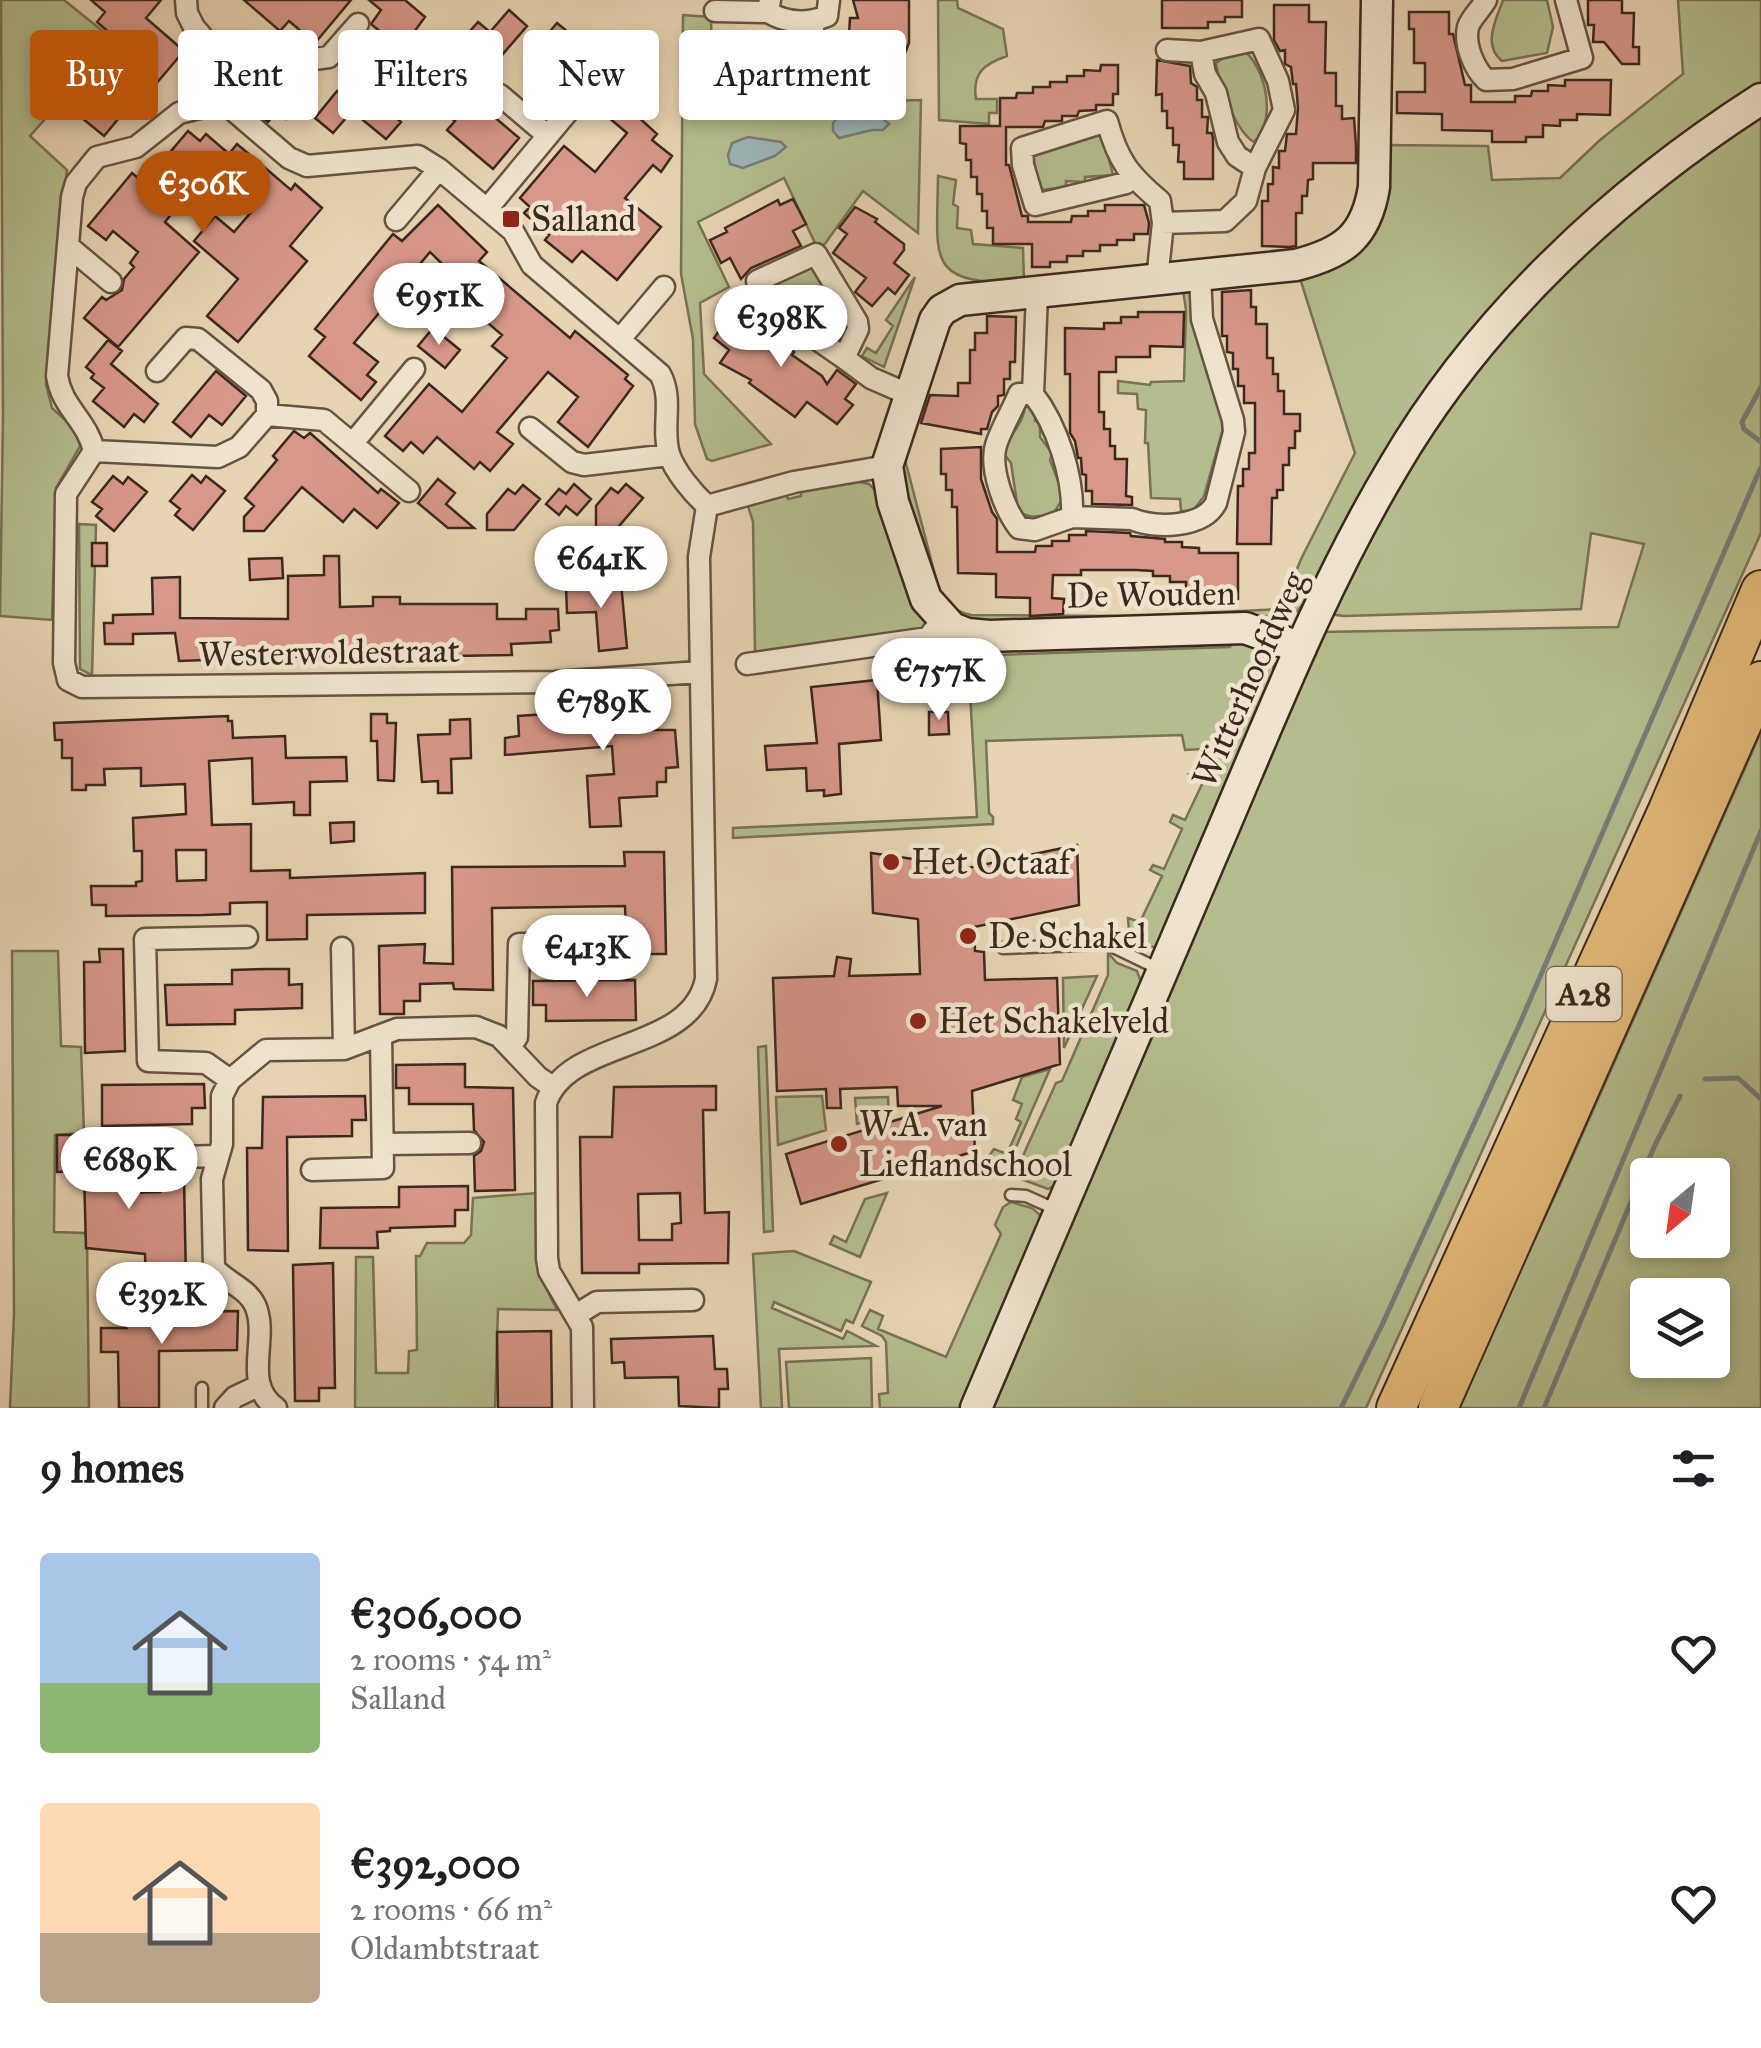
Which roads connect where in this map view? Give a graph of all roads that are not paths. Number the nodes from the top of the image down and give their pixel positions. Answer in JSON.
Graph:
{"nodes":[{"id":1,"x":186,"y":0,"type":"edge"},
{"id":2,"x":829,"y":0,"type":"edge"},
{"id":3,"x":1377,"y":0,"type":"edge"},
{"id":4,"x":1486,"y":0,"type":"edge"},
{"id":5,"x":1566,"y":0,"type":"edge"},
{"id":6,"x":769,"y":6,"type":"edge"},
{"id":7,"x":715,"y":11,"type":"dead end"},
{"id":8,"x":813,"y":21,"type":"junction"},
{"id":9,"x":358,"y":24,"type":"dead end"},
{"id":10,"x":197,"y":30,"type":"edge"},
{"id":11,"x":813,"y":30,"type":"edge"},
{"id":12,"x":1167,"y":50,"type":"dead end"},
{"id":13,"x":1201,"y":52,"type":"junction"},
{"id":14,"x":318,"y":59,"type":"edge"},
{"id":15,"x":503,"y":98,"type":"edge"},
{"id":16,"x":1761,"y":99,"type":"edge"},
{"id":17,"x":178,"y":114,"type":"edge"},
{"id":18,"x":245,"y":120,"type":"edge"},
{"id":19,"x":561,"y":120,"type":"edge"},
{"id":20,"x":547,"y":135,"type":"junction"},
{"id":21,"x":1255,"y":168,"type":"junction"},
{"id":22,"x":439,"y":169,"type":"junction"},
{"id":23,"x":1132,"y":178,"type":"junction"},
{"id":24,"x":487,"y":209,"type":"junction"},
{"id":25,"x":396,"y":220,"type":"dead end"},
{"id":26,"x":1163,"y":223,"type":"junction"},
{"id":27,"x":68,"y":246,"type":"junction"},
{"id":28,"x":1200,"y":275,"type":"junction"},
{"id":29,"x":1157,"y":280,"type":"junction"},
{"id":30,"x":112,"y":282,"type":"dead end"},
{"id":31,"x":664,"y":288,"type":"dead end"},
{"id":32,"x":1037,"y":293,"type":"junction"},
{"id":33,"x":620,"y":339,"type":"junction"},
{"id":34,"x":844,"y":358,"type":"junction"},
{"id":35,"x":414,"y":369,"type":"dead end"},
{"id":36,"x":158,"y":371,"type":"dead end"},
{"id":37,"x":1033,"y":394,"type":"junction"},
{"id":38,"x":910,"y":396,"type":"junction"},
{"id":39,"x":268,"y":415,"type":"junction"},
{"id":40,"x":530,"y":428,"type":"dead end"},
{"id":41,"x":352,"y":443,"type":"junction"},
{"id":42,"x":94,"y":451,"type":"junction"},
{"id":43,"x":669,"y":456,"type":"junction"},
{"id":44,"x":887,"y":466,"type":"junction"},
{"id":45,"x":409,"y":491,"type":"dead end"},
{"id":46,"x":707,"y":506,"type":"junction"},
{"id":47,"x":1072,"y":516,"type":"junction"},
{"id":48,"x":1761,"y":590,"type":"edge"},
{"id":49,"x":934,"y":638,"type":"junction"},
{"id":50,"x":1302,"y":648,"type":"junction"},
{"id":51,"x":746,"y":664,"type":"dead end"},
{"id":52,"x":699,"y":672,"type":"junction"},
{"id":53,"x":1761,"y":680,"type":"edge"},
{"id":54,"x":247,"y":937,"type":"dead end"},
{"id":55,"x":620,"y":944,"type":"dead end"},
{"id":56,"x":342,"y":948,"type":"dead end"},
{"id":57,"x":1003,"y":948,"type":"dead end"},
{"id":58,"x":1162,"y":970,"type":"junction"},
{"id":59,"x":381,"y":1035,"type":"junction"},
{"id":60,"x":510,"y":1048,"type":"junction"},
{"id":61,"x":344,"y":1049,"type":"junction"},
{"id":62,"x":230,"y":1080,"type":"junction"},
{"id":63,"x":552,"y":1086,"type":"junction"},
{"id":64,"x":470,"y":1143,"type":"dead end"},
{"id":65,"x":383,"y":1144,"type":"junction"},
{"id":66,"x":218,"y":1156,"type":"junction"},
{"id":67,"x":139,"y":1158,"type":"dead end"},
{"id":68,"x":312,"y":1170,"type":"dead end"},
{"id":69,"x":1011,"y":1194,"type":"dead end"},
{"id":70,"x":1060,"y":1212,"type":"junction"},
{"id":71,"x":693,"y":1300,"type":"dead end"},
{"id":72,"x":576,"y":1316,"type":"junction"},
{"id":73,"x":258,"y":1386,"type":"junction"},
{"id":74,"x":202,"y":1388,"type":"dead end"},
{"id":75,"x":202,"y":1408,"type":"edge"},
{"id":76,"x":225,"y":1408,"type":"edge"},
{"id":77,"x":276,"y":1408,"type":"edge"},
{"id":78,"x":583,"y":1408,"type":"edge"},
{"id":79,"x":976,"y":1408,"type":"edge"},
{"id":80,"x":1396,"y":1408,"type":"edge"},
{"id":81,"x":1438,"y":1408,"type":"edge"}],
"edges":[{"from":1,"to":10,"type":"street"},
{"from":2,"to":8,"type":"street"},
{"from":3,"to":28,"type":"street"},
{"from":4,"to":5,"type":"street"},
{"from":6,"to":7,"type":"street"},
{"from":6,"to":8,"type":"street"},
{"from":8,"to":11,"type":"street"},
{"from":9,"to":14,"type":"street"},
{"from":12,"to":13,"type":"street"},
{"from":13,"to":21,"type":"street"},
{"from":13,"to":21,"type":"street"},
{"from":15,"to":20,"type":"street"},
{"from":16,"to":50,"type":"street","name":"Witterhoofdweg"},
{"from":17,"to":27,"type":"street"},
{"from":18,"to":22,"type":"street"},
{"from":19,"to":20,"type":"street"},
{"from":20,"to":24,"type":"street"},
{"from":21,"to":26,"type":"street"},
{"from":22,"to":24,"type":"street"},
{"from":22,"to":25,"type":"street"},
{"from":23,"to":23,"type":"street"},
{"from":23,"to":26,"type":"street"},
{"from":24,"to":33,"type":"street"},
{"from":26,"to":29,"type":"street"},
{"from":27,"to":30,"type":"street"},
{"from":27,"to":42,"type":"street"},
{"from":28,"to":29,"type":"street"},
{"from":28,"to":47,"type":"street","name":"De Wouden"},
{"from":29,"to":32,"type":"street"},
{"from":31,"to":33,"type":"street"},
{"from":32,"to":37,"type":"street"},
{"from":32,"to":38,"type":"street"},
{"from":33,"to":43,"type":"street"},
{"from":34,"to":34,"type":"street"},
{"from":34,"to":38,"type":"street"},
{"from":35,"to":41,"type":"street"},
{"from":36,"to":39,"type":"street"},
{"from":37,"to":47,"type":"street"},
{"from":37,"to":47,"type":"street","name":"De Wouden"},
{"from":38,"to":44,"type":"street"},
{"from":39,"to":41,"type":"street"},
{"from":39,"to":42,"type":"street"},
{"from":40,"to":43,"type":"street"},
{"from":41,"to":45,"type":"street"},
{"from":42,"to":52,"type":"street","name":"Westerwoldestraat"},
{"from":43,"to":46,"type":"street"},
{"from":44,"to":46,"type":"street"},
{"from":44,"to":49,"type":"street"},
{"from":46,"to":52,"type":"street"},
{"from":48,"to":80,"type":"highway","number":"A28"},
{"from":49,"to":50,"type":"street","name":"De Wouden"},
{"from":49,"to":51,"type":"street","name":"De Wouden"},
{"from":50,"to":58,"type":"street","name":"Witterhoofdweg"},
{"from":52,"to":63,"type":"street"},
{"from":53,"to":81,"type":"highway","number":"A28"},
{"from":54,"to":62,"type":"street"},
{"from":55,"to":60,"type":"street"},
{"from":56,"to":61,"type":"street"},
{"from":57,"to":58,"type":"lane"},
{"from":58,"to":70,"type":"street","name":"Witterhoofdweg"},
{"from":59,"to":60,"type":"street"},
{"from":59,"to":61,"type":"street"},
{"from":59,"to":65,"type":"street"},
{"from":60,"to":63,"type":"street"},
{"from":61,"to":62,"type":"street"},
{"from":62,"to":66,"type":"street"},
{"from":63,"to":72,"type":"street"},
{"from":64,"to":65,"type":"street"},
{"from":65,"to":68,"type":"street"},
{"from":66,"to":67,"type":"street"},
{"from":66,"to":73,"type":"street"},
{"from":69,"to":70,"type":"lane"},
{"from":70,"to":79,"type":"street","name":"Witterhoofdweg"},
{"from":71,"to":72,"type":"street"},
{"from":72,"to":78,"type":"street"},
{"from":73,"to":76,"type":"street"},
{"from":73,"to":77,"type":"street"},
{"from":74,"to":75,"type":"lane"}]}
